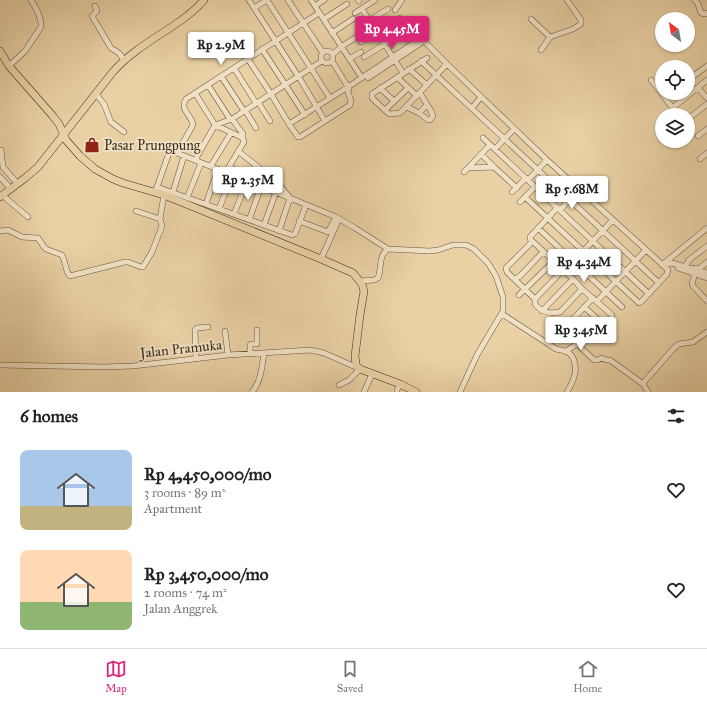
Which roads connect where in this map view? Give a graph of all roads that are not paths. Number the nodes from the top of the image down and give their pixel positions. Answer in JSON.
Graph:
{"nodes":[{"id":1,"x":32,"y":0,"type":"edge"},
{"id":2,"x":204,"y":0,"type":"edge"},
{"id":3,"x":249,"y":0,"type":"edge"},
{"id":4,"x":267,"y":0,"type":"edge"},
{"id":5,"x":288,"y":0,"type":"edge"},
{"id":6,"x":292,"y":0,"type":"edge"},
{"id":7,"x":311,"y":0,"type":"edge"},
{"id":8,"x":324,"y":0,"type":"edge"},
{"id":9,"x":375,"y":0,"type":"edge"},
{"id":10,"x":402,"y":0,"type":"edge"},
{"id":11,"x":567,"y":0,"type":"edge"},
{"id":12,"x":695,"y":0,"type":"edge"},
{"id":13,"x":347,"y":4,"type":"dead end"},
{"id":14,"x":95,"y":6,"type":"dead end"},
{"id":15,"x":315,"y":6,"type":"junction"},
{"id":16,"x":254,"y":8,"type":"junction"},
{"id":17,"x":388,"y":8,"type":"dead end"},
{"id":18,"x":362,"y":9,"type":"junction"},
{"id":19,"x":395,"y":10,"type":"dead end"},
{"id":20,"x":319,"y":13,"type":"junction"},
{"id":21,"x":355,"y":13,"type":"dead end"},
{"id":22,"x":707,"y":13,"type":"edge"},
{"id":23,"x":400,"y":18,"type":"dead end"},
{"id":24,"x":324,"y":19,"type":"junction"},
{"id":25,"x":353,"y":19,"type":"dead end"},
{"id":26,"x":532,"y":19,"type":"dead end"},
{"id":27,"x":369,"y":20,"type":"junction"},
{"id":28,"x":305,"y":22,"type":"junction"},
{"id":29,"x":360,"y":26,"type":"dead end"},
{"id":30,"x":377,"y":32,"type":"junction"},
{"id":31,"x":288,"y":33,"type":"junction"},
{"id":32,"x":332,"y":33,"type":"junction"},
{"id":33,"x":358,"y":36,"type":"dead end"},
{"id":34,"x":550,"y":37,"type":"junction"},
{"id":35,"x":275,"y":41,"type":"junction"},
{"id":36,"x":418,"y":41,"type":"junction"},
{"id":37,"x":424,"y":41,"type":"junction"},
{"id":38,"x":362,"y":42,"type":"dead end"},
{"id":39,"x":385,"y":44,"type":"junction"},
{"id":40,"x":341,"y":47,"type":"junction"},
{"id":41,"x":262,"y":50,"type":"junction"},
{"id":42,"x":541,"y":50,"type":"dead end"},
{"id":43,"x":0,"y":51,"type":"edge"},
{"id":44,"x":325,"y":52,"type":"junction"},
{"id":45,"x":360,"y":52,"type":"dead end"},
{"id":46,"x":333,"y":54,"type":"junction"},
{"id":47,"x":248,"y":58,"type":"junction"},
{"id":48,"x":364,"y":58,"type":"dead end"},
{"id":49,"x":427,"y":58,"type":"dead end"},
{"id":50,"x":349,"y":59,"type":"junction"},
{"id":51,"x":394,"y":59,"type":"junction"},
{"id":52,"x":124,"y":60,"type":"junction"},
{"id":53,"x":322,"y":61,"type":"junction"},
{"id":54,"x":421,"y":61,"type":"junction"},
{"id":55,"x":331,"y":62,"type":"junction"},
{"id":56,"x":447,"y":64,"type":"junction"},
{"id":57,"x":9,"y":66,"type":"junction"},
{"id":58,"x":707,"y":66,"type":"edge"},
{"id":59,"x":234,"y":68,"type":"junction"},
{"id":60,"x":311,"y":68,"type":"junction"},
{"id":61,"x":409,"y":69,"type":"junction"},
{"id":62,"x":403,"y":73,"type":"junction"},
{"id":63,"x":436,"y":75,"type":"junction"},
{"id":64,"x":695,"y":75,"type":"edge"},
{"id":65,"x":221,"y":76,"type":"junction"},
{"id":66,"x":298,"y":76,"type":"junction"},
{"id":67,"x":362,"y":78,"type":"junction"},
{"id":68,"x":395,"y":78,"type":"junction"},
{"id":69,"x":651,"y":80,"type":"dead end"},
{"id":70,"x":707,"y":80,"type":"edge"},
{"id":71,"x":208,"y":85,"type":"junction"},
{"id":72,"x":285,"y":85,"type":"junction"},
{"id":73,"x":427,"y":85,"type":"junction"},
{"id":74,"x":655,"y":85,"type":"edge"},
{"id":75,"x":408,"y":88,"type":"junction"},
{"id":76,"x":698,"y":88,"type":"junction"},
{"id":77,"x":348,"y":90,"type":"junction"},
{"id":78,"x":383,"y":90,"type":"junction"},
{"id":79,"x":695,"y":90,"type":"edge"},
{"id":80,"x":195,"y":93,"type":"junction"},
{"id":81,"x":96,"y":94,"type":"junction"},
{"id":82,"x":271,"y":94,"type":"junction"},
{"id":83,"x":418,"y":94,"type":"junction"},
{"id":84,"x":481,"y":97,"type":"junction"},
{"id":85,"x":330,"y":98,"type":"junction"},
{"id":86,"x":707,"y":98,"type":"edge"},
{"id":87,"x":667,"y":100,"type":"edge"},
{"id":88,"x":681,"y":100,"type":"edge"},
{"id":89,"x":394,"y":101,"type":"junction"},
{"id":90,"x":257,"y":102,"type":"junction"},
{"id":91,"x":427,"y":105,"type":"junction"},
{"id":92,"x":317,"y":107,"type":"junction"},
{"id":93,"x":407,"y":107,"type":"junction"},
{"id":94,"x":706,"y":107,"type":"edge"},
{"id":95,"x":472,"y":108,"type":"junction"},
{"id":96,"x":385,"y":110,"type":"junction"},
{"id":97,"x":244,"y":111,"type":"junction"},
{"id":98,"x":419,"y":113,"type":"junction"},
{"id":99,"x":695,"y":114,"type":"edge"},
{"id":100,"x":304,"y":115,"type":"junction"},
{"id":101,"x":231,"y":119,"type":"junction"},
{"id":102,"x":270,"y":121,"type":"dead end"},
{"id":103,"x":326,"y":121,"type":"junction"},
{"id":104,"x":289,"y":124,"type":"junction"},
{"id":105,"x":215,"y":125,"type":"junction"},
{"id":106,"x":256,"y":128,"type":"dead end"},
{"id":107,"x":514,"y":129,"type":"junction"},
{"id":108,"x":707,"y":129,"type":"edge"},
{"id":109,"x":124,"y":132,"type":"dead end"},
{"id":110,"x":231,"y":132,"type":"junction"},
{"id":111,"x":64,"y":134,"type":"junction"},
{"id":112,"x":698,"y":136,"type":"dead end"},
{"id":113,"x":483,"y":138,"type":"dead end"},
{"id":114,"x":243,"y":139,"type":"junction"},
{"id":115,"x":505,"y":139,"type":"junction"},
{"id":116,"x":490,"y":145,"type":"junction"},
{"id":117,"x":495,"y":149,"type":"junction"},
{"id":118,"x":1,"y":150,"type":"edge"},
{"id":119,"x":238,"y":151,"type":"junction"},
{"id":120,"x":177,"y":153,"type":"junction"},
{"id":121,"x":481,"y":154,"type":"junction"},
{"id":122,"x":707,"y":154,"type":"edge"},
{"id":123,"x":184,"y":156,"type":"junction"},
{"id":124,"x":700,"y":159,"type":"dead end"},
{"id":125,"x":547,"y":160,"type":"junction"},
{"id":126,"x":198,"y":162,"type":"junction"},
{"id":127,"x":212,"y":164,"type":"dead end"},
{"id":128,"x":256,"y":166,"type":"junction"},
{"id":129,"x":494,"y":167,"type":"junction"},
{"id":130,"x":469,"y":168,"type":"junction"},
{"id":131,"x":218,"y":169,"type":"junction"},
{"id":132,"x":538,"y":170,"type":"junction"},
{"id":133,"x":464,"y":172,"type":"dead end"},
{"id":134,"x":232,"y":175,"type":"junction"},
{"id":135,"x":0,"y":177,"type":"edge"},
{"id":136,"x":527,"y":179,"type":"junction"},
{"id":137,"x":247,"y":181,"type":"junction"},
{"id":138,"x":18,"y":184,"type":"junction"},
{"id":139,"x":261,"y":186,"type":"junction"},
{"id":140,"x":535,"y":187,"type":"junction"},
{"id":141,"x":517,"y":188,"type":"junction"},
{"id":142,"x":11,"y":189,"type":"junction"},
{"id":143,"x":156,"y":189,"type":"junction"},
{"id":144,"x":579,"y":189,"type":"junction"},
{"id":145,"x":173,"y":192,"type":"junction"},
{"id":146,"x":276,"y":192,"type":"junction"},
{"id":147,"x":512,"y":192,"type":"dead end"},
{"id":148,"x":164,"y":194,"type":"junction"},
{"id":149,"x":1,"y":196,"type":"edge"},
{"id":150,"x":525,"y":197,"type":"junction"},
{"id":151,"x":187,"y":198,"type":"junction"},
{"id":152,"x":290,"y":198,"type":"junction"},
{"id":153,"x":570,"y":199,"type":"junction"},
{"id":154,"x":520,"y":202,"type":"dead end"},
{"id":155,"x":206,"y":204,"type":"junction"},
{"id":156,"x":306,"y":204,"type":"junction"},
{"id":157,"x":219,"y":209,"type":"junction"},
{"id":158,"x":558,"y":209,"type":"junction"},
{"id":159,"x":136,"y":211,"type":"dead end"},
{"id":160,"x":234,"y":214,"type":"junction"},
{"id":161,"x":28,"y":217,"type":"dead end"},
{"id":162,"x":337,"y":218,"type":"junction"},
{"id":163,"x":547,"y":218,"type":"junction"},
{"id":164,"x":160,"y":219,"type":"junction"},
{"id":165,"x":249,"y":220,"type":"junction"},
{"id":166,"x":613,"y":220,"type":"junction"},
{"id":167,"x":299,"y":221,"type":"junction"},
{"id":168,"x":264,"y":225,"type":"junction"},
{"id":169,"x":538,"y":228,"type":"junction"},
{"id":170,"x":707,"y":228,"type":"edge"},
{"id":171,"x":0,"y":231,"type":"edge"},
{"id":172,"x":279,"y":231,"type":"junction"},
{"id":173,"x":603,"y":231,"type":"junction"},
{"id":174,"x":531,"y":240,"type":"junction"},
{"id":175,"x":593,"y":241,"type":"junction"},
{"id":176,"x":707,"y":246,"type":"edge"},
{"id":177,"x":388,"y":250,"type":"junction"},
{"id":178,"x":646,"y":250,"type":"junction"},
{"id":179,"x":543,"y":252,"type":"junction"},
{"id":180,"x":583,"y":252,"type":"junction"},
{"id":181,"x":321,"y":259,"type":"junction"},
{"id":182,"x":669,"y":259,"type":"junction"},
{"id":183,"x":554,"y":261,"type":"junction"},
{"id":184,"x":573,"y":261,"type":"junction"},
{"id":185,"x":635,"y":261,"type":"junction"},
{"id":186,"x":707,"y":262,"type":"edge"},
{"id":187,"x":686,"y":265,"type":"junction"},
{"id":188,"x":664,"y":267,"type":"junction"},
{"id":189,"x":564,"y":270,"type":"junction"},
{"id":190,"x":625,"y":271,"type":"junction"},
{"id":191,"x":696,"y":271,"type":"junction"},
{"id":192,"x":707,"y":273,"type":"edge"},
{"id":193,"x":707,"y":278,"type":"edge"},
{"id":194,"x":515,"y":279,"type":"junction"},
{"id":195,"x":573,"y":279,"type":"junction"},
{"id":196,"x":360,"y":281,"type":"junction"},
{"id":197,"x":615,"y":282,"type":"junction"},
{"id":198,"x":659,"y":283,"type":"junction"},
{"id":199,"x":582,"y":289,"type":"junction"},
{"id":200,"x":525,"y":290,"type":"junction"},
{"id":201,"x":606,"y":292,"type":"junction"},
{"id":202,"x":649,"y":294,"type":"junction"},
{"id":203,"x":519,"y":295,"type":"dead end"},
{"id":204,"x":535,"y":299,"type":"junction"},
{"id":205,"x":595,"y":299,"type":"junction"},
{"id":206,"x":707,"y":301,"type":"edge"},
{"id":207,"x":584,"y":307,"type":"junction"},
{"id":208,"x":622,"y":307,"type":"dead end"},
{"id":209,"x":542,"y":311,"type":"junction"},
{"id":210,"x":502,"y":314,"type":"junction"},
{"id":211,"x":612,"y":315,"type":"dead end"},
{"id":212,"x":602,"y":324,"type":"dead end"},
{"id":213,"x":563,"y":326,"type":"dead end"},
{"id":214,"x":208,"y":327,"type":"dead end"},
{"id":215,"x":257,"y":330,"type":"dead end"},
{"id":216,"x":225,"y":331,"type":"dead end"},
{"id":217,"x":707,"y":332,"type":"edge"},
{"id":218,"x":589,"y":338,"type":"dead end"},
{"id":219,"x":577,"y":344,"type":"junction"},
{"id":220,"x":566,"y":351,"type":"junction"},
{"id":221,"x":264,"y":353,"type":"junction"},
{"id":222,"x":250,"y":354,"type":"junction"},
{"id":223,"x":228,"y":356,"type":"junction"},
{"id":224,"x":196,"y":359,"type":"junction"},
{"id":225,"x":0,"y":365,"type":"edge"},
{"id":226,"x":360,"y":369,"type":"junction"},
{"id":227,"x":372,"y":374,"type":"junction"},
{"id":228,"x":400,"y":384,"type":"junction"},
{"id":229,"x":643,"y":384,"type":"junction"},
{"id":230,"x":339,"y":385,"type":"dead end"},
{"id":231,"x":252,"y":392,"type":"edge"},
{"id":232,"x":364,"y":392,"type":"edge"},
{"id":233,"x":397,"y":392,"type":"edge"},
{"id":234,"x":416,"y":392,"type":"edge"},
{"id":235,"x":460,"y":392,"type":"edge"},
{"id":236,"x":568,"y":392,"type":"edge"},
{"id":237,"x":648,"y":392,"type":"edge"}],
"edges":[{"from":1,"to":57,"type":"street"},
{"from":2,"to":52,"type":"main road"},
{"from":3,"to":16,"type":"street"},
{"from":4,"to":16,"type":"street"},
{"from":4,"to":31,"type":"street"},
{"from":5,"to":28,"type":"street"},
{"from":6,"to":28,"type":"street"},
{"from":7,"to":15,"type":"street"},
{"from":8,"to":15,"type":"street"},
{"from":9,"to":18,"type":"street"},
{"from":10,"to":19,"type":"street"},
{"from":11,"to":34,"type":"street"},
{"from":12,"to":22,"type":"street"},
{"from":13,"to":24,"type":"street"},
{"from":14,"to":52,"type":"street"},
{"from":15,"to":20,"type":"street"},
{"from":16,"to":35,"type":"street"},
{"from":17,"to":27,"type":"street"},
{"from":18,"to":21,"type":"street"},
{"from":18,"to":27,"type":"street"},
{"from":20,"to":24,"type":"street"},
{"from":20,"to":28,"type":"street"},
{"from":23,"to":30,"type":"street"},
{"from":24,"to":32,"type":"street"},
{"from":25,"to":32,"type":"street"},
{"from":26,"to":34,"type":"street"},
{"from":27,"to":29,"type":"street"},
{"from":27,"to":30,"type":"street"},
{"from":28,"to":31,"type":"street"},
{"from":28,"to":44,"type":"street"},
{"from":30,"to":38,"type":"street"},
{"from":30,"to":39,"type":"street"},
{"from":31,"to":35,"type":"street"},
{"from":31,"to":60,"type":"street"},
{"from":32,"to":40,"type":"street"},
{"from":33,"to":40,"type":"street"},
{"from":34,"to":42,"type":"street"},
{"from":35,"to":41,"type":"street"},
{"from":35,"to":66,"type":"street"},
{"from":36,"to":37,"type":"street"},
{"from":36,"to":39,"type":"street"},
{"from":36,"to":51,"type":"street"},
{"from":37,"to":51,"type":"street"},
{"from":37,"to":56,"type":"street"},
{"from":39,"to":48,"type":"street"},
{"from":39,"to":51,"type":"street"},
{"from":40,"to":46,"type":"street"},
{"from":40,"to":50,"type":"street"},
{"from":41,"to":47,"type":"street"},
{"from":41,"to":72,"type":"street"},
{"from":43,"to":57,"type":"main road"},
{"from":44,"to":46,"type":"street"},
{"from":44,"to":53,"type":"street"},
{"from":45,"to":50,"type":"street"},
{"from":46,"to":55,"type":"street"},
{"from":47,"to":59,"type":"street"},
{"from":47,"to":82,"type":"street"},
{"from":49,"to":54,"type":"street"},
{"from":50,"to":67,"type":"street"},
{"from":51,"to":62,"type":"street"},
{"from":51,"to":67,"type":"street"},
{"from":51,"to":77,"type":"street"},
{"from":52,"to":81,"type":"main road"},
{"from":53,"to":55,"type":"street"},
{"from":53,"to":60,"type":"street"},
{"from":54,"to":61,"type":"street"},
{"from":54,"to":63,"type":"street"},
{"from":55,"to":77,"type":"street"},
{"from":56,"to":63,"type":"street"},
{"from":56,"to":84,"type":"street"},
{"from":57,"to":111,"type":"main road"},
{"from":58,"to":64,"type":"street"},
{"from":59,"to":65,"type":"street"},
{"from":59,"to":90,"type":"street"},
{"from":60,"to":66,"type":"street"},
{"from":60,"to":85,"type":"street"},
{"from":61,"to":62,"type":"street"},
{"from":61,"to":73,"type":"street"},
{"from":62,"to":68,"type":"street"},
{"from":63,"to":73,"type":"street"},
{"from":63,"to":95,"type":"street"},
{"from":65,"to":71,"type":"street"},
{"from":65,"to":97,"type":"street"},
{"from":66,"to":72,"type":"street"},
{"from":66,"to":92,"type":"street"},
{"from":67,"to":77,"type":"street"},
{"from":68,"to":75,"type":"street"},
{"from":68,"to":78,"type":"street"},
{"from":69,"to":74,"type":"street"},
{"from":70,"to":76,"type":"street"},
{"from":71,"to":80,"type":"street"},
{"from":71,"to":101,"type":"street"},
{"from":72,"to":82,"type":"street"},
{"from":72,"to":100,"type":"street"},
{"from":73,"to":83,"type":"street"},
{"from":75,"to":83,"type":"street"},
{"from":75,"to":89,"type":"street"},
{"from":76,"to":79,"type":"street"},
{"from":76,"to":86,"type":"street"},
{"from":77,"to":85,"type":"street"},
{"from":77,"to":103,"type":"street"},
{"from":78,"to":89,"type":"street"},
{"from":78,"to":96,"type":"street"},
{"from":80,"to":105,"type":"street"},
{"from":80,"to":120,"type":"street"},
{"from":81,"to":109,"type":"street"},
{"from":81,"to":111,"type":"main road"},
{"from":82,"to":90,"type":"street"},
{"from":82,"to":104,"type":"street"},
{"from":83,"to":91,"type":"street"},
{"from":83,"to":93,"type":"street"},
{"from":84,"to":95,"type":"street"},
{"from":84,"to":107,"type":"street"},
{"from":85,"to":92,"type":"street"},
{"from":87,"to":88,"type":"street"},
{"from":89,"to":96,"type":"street"},
{"from":90,"to":97,"type":"street"},
{"from":90,"to":102,"type":"street"},
{"from":91,"to":98,"type":"street"},
{"from":91,"to":98,"type":"street"},
{"from":92,"to":100,"type":"street"},
{"from":92,"to":103,"type":"street"},
{"from":93,"to":96,"type":"street"},
{"from":93,"to":98,"type":"street"},
{"from":94,"to":99,"type":"street"},
{"from":95,"to":115,"type":"street"},
{"from":97,"to":101,"type":"street"},
{"from":97,"to":106,"type":"street"},
{"from":100,"to":104,"type":"street"},
{"from":101,"to":105,"type":"street"},
{"from":101,"to":114,"type":"street"},
{"from":103,"to":104,"type":"street"},
{"from":105,"to":110,"type":"street"},
{"from":105,"to":126,"type":"street"},
{"from":107,"to":115,"type":"street"},
{"from":107,"to":125,"type":"street"},
{"from":108,"to":112,"type":"street"},
{"from":110,"to":114,"type":"street"},
{"from":110,"to":127,"type":"street"},
{"from":111,"to":138,"type":"main road"},
{"from":111,"to":143,"type":"main road"},
{"from":113,"to":116,"type":"street"},
{"from":114,"to":119,"type":"street"},
{"from":115,"to":117,"type":"street"},
{"from":115,"to":132,"type":"street"},
{"from":116,"to":117,"type":"street"},
{"from":116,"to":121,"type":"street"},
{"from":117,"to":136,"type":"street"},
{"from":118,"to":138,"type":"street"},
{"from":119,"to":128,"type":"street"},
{"from":119,"to":128,"type":"street"},
{"from":120,"to":123,"type":"street"},
{"from":120,"to":143,"type":"street"},
{"from":121,"to":129,"type":"street"},
{"from":121,"to":130,"type":"street"},
{"from":122,"to":124,"type":"street"},
{"from":123,"to":126,"type":"street"},
{"from":123,"to":145,"type":"street"},
{"from":125,"to":132,"type":"street"},
{"from":125,"to":144,"type":"street"},
{"from":126,"to":131,"type":"street"},
{"from":126,"to":151,"type":"street"},
{"from":128,"to":152,"type":"street"},
{"from":129,"to":130,"type":"street"},
{"from":129,"to":141,"type":"street"},
{"from":130,"to":133,"type":"street"},
{"from":131,"to":134,"type":"street"},
{"from":131,"to":155,"type":"street"},
{"from":132,"to":136,"type":"street"},
{"from":132,"to":153,"type":"street"},
{"from":134,"to":137,"type":"street"},
{"from":134,"to":157,"type":"street"},
{"from":135,"to":142,"type":"street"},
{"from":136,"to":140,"type":"street"},
{"from":136,"to":141,"type":"street"},
{"from":137,"to":139,"type":"street"},
{"from":137,"to":160,"type":"street"},
{"from":138,"to":142,"type":"main road"},
{"from":139,"to":146,"type":"street"},
{"from":139,"to":165,"type":"street"},
{"from":140,"to":150,"type":"street"},
{"from":140,"to":158,"type":"street"},
{"from":141,"to":147,"type":"street"},
{"from":142,"to":149,"type":"main road"},
{"from":143,"to":145,"type":"street"},
{"from":143,"to":148,"type":"main road"},
{"from":144,"to":153,"type":"street"},
{"from":144,"to":166,"type":"street"},
{"from":145,"to":151,"type":"street"},
{"from":146,"to":152,"type":"street"},
{"from":146,"to":168,"type":"street"},
{"from":148,"to":164,"type":"street"},
{"from":148,"to":181,"type":"main road"},
{"from":149,"to":161,"type":"street"},
{"from":150,"to":154,"type":"street"},
{"from":150,"to":163,"type":"street"},
{"from":151,"to":155,"type":"street"},
{"from":152,"to":156,"type":"street"},
{"from":152,"to":172,"type":"street"},
{"from":153,"to":158,"type":"street"},
{"from":153,"to":173,"type":"street"},
{"from":155,"to":157,"type":"street"},
{"from":156,"to":162,"type":"street"},
{"from":156,"to":167,"type":"street"},
{"from":157,"to":160,"type":"street"},
{"from":158,"to":163,"type":"street"},
{"from":158,"to":175,"type":"street"},
{"from":159,"to":164,"type":"street"},
{"from":160,"to":165,"type":"street"},
{"from":162,"to":167,"type":"street"},
{"from":162,"to":177,"type":"street"},
{"from":162,"to":181,"type":"street"},
{"from":163,"to":169,"type":"street"},
{"from":163,"to":180,"type":"street"},
{"from":164,"to":171,"type":"street"},
{"from":165,"to":168,"type":"street"},
{"from":166,"to":173,"type":"street"},
{"from":166,"to":178,"type":"street"},
{"from":167,"to":172,"type":"street"},
{"from":168,"to":172,"type":"street"},
{"from":169,"to":174,"type":"street"},
{"from":169,"to":184,"type":"street"},
{"from":170,"to":182,"type":"street"},
{"from":173,"to":175,"type":"street"},
{"from":173,"to":185,"type":"street"},
{"from":174,"to":179,"type":"street"},
{"from":174,"to":194,"type":"street"},
{"from":175,"to":180,"type":"street"},
{"from":175,"to":190,"type":"street"},
{"from":176,"to":187,"type":"street"},
{"from":177,"to":196,"type":"street"},
{"from":177,"to":210,"type":"street"},
{"from":178,"to":185,"type":"street"},
{"from":178,"to":188,"type":"street"},
{"from":179,"to":183,"type":"street"},
{"from":179,"to":194,"type":"street"},
{"from":180,"to":184,"type":"street"},
{"from":180,"to":197,"type":"street"},
{"from":181,"to":196,"type":"main road"},
{"from":182,"to":187,"type":"street"},
{"from":182,"to":188,"type":"street"},
{"from":183,"to":189,"type":"street"},
{"from":183,"to":200,"type":"street"},
{"from":184,"to":189,"type":"street"},
{"from":184,"to":201,"type":"street"},
{"from":185,"to":190,"type":"street"},
{"from":185,"to":198,"type":"street"},
{"from":186,"to":191,"type":"street"},
{"from":187,"to":191,"type":"street"},
{"from":188,"to":191,"type":"street"},
{"from":188,"to":198,"type":"street"},
{"from":189,"to":195,"type":"street"},
{"from":189,"to":204,"type":"street"},
{"from":190,"to":197,"type":"street"},
{"from":190,"to":202,"type":"street"},
{"from":191,"to":192,"type":"street"},
{"from":191,"to":193,"type":"street"},
{"from":191,"to":206,"type":"street"},
{"from":194,"to":200,"type":"street"},
{"from":195,"to":199,"type":"street"},
{"from":195,"to":209,"type":"street"},
{"from":196,"to":226,"type":"main road"},
{"from":197,"to":201,"type":"street"},
{"from":197,"to":202,"type":"street"},
{"from":198,"to":202,"type":"street"},
{"from":199,"to":205,"type":"street"},
{"from":199,"to":209,"type":"street"},
{"from":200,"to":203,"type":"street"},
{"from":200,"to":204,"type":"street"},
{"from":201,"to":205,"type":"street"},
{"from":201,"to":208,"type":"street"},
{"from":204,"to":209,"type":"street"},
{"from":205,"to":207,"type":"street"},
{"from":205,"to":211,"type":"street"},
{"from":207,"to":212,"type":"street"},
{"from":207,"to":213,"type":"street"},
{"from":210,"to":220,"type":"street"},
{"from":210,"to":235,"type":"street"},
{"from":214,"to":224,"type":"street"},
{"from":215,"to":222,"type":"street"},
{"from":216,"to":223,"type":"street"},
{"from":217,"to":229,"type":"street"},
{"from":218,"to":219,"type":"street"},
{"from":219,"to":220,"type":"street"},
{"from":219,"to":229,"type":"street"},
{"from":220,"to":236,"type":"street"},
{"from":221,"to":222,"type":"street","name":"Jalan Pramuka"},
{"from":221,"to":226,"type":"street","name":"Jalan Pramuka"},
{"from":221,"to":231,"type":"street"},
{"from":222,"to":223,"type":"street","name":"Jalan Pramuka"},
{"from":223,"to":224,"type":"street","name":"Jalan Pramuka"},
{"from":224,"to":225,"type":"street","name":"Jalan Pramuka"},
{"from":226,"to":227,"type":"main road"},
{"from":226,"to":230,"type":"street"},
{"from":227,"to":228,"type":"main road"},
{"from":227,"to":232,"type":"street"},
{"from":228,"to":233,"type":"street"},
{"from":228,"to":234,"type":"main road"},
{"from":229,"to":237,"type":"street"}]}
